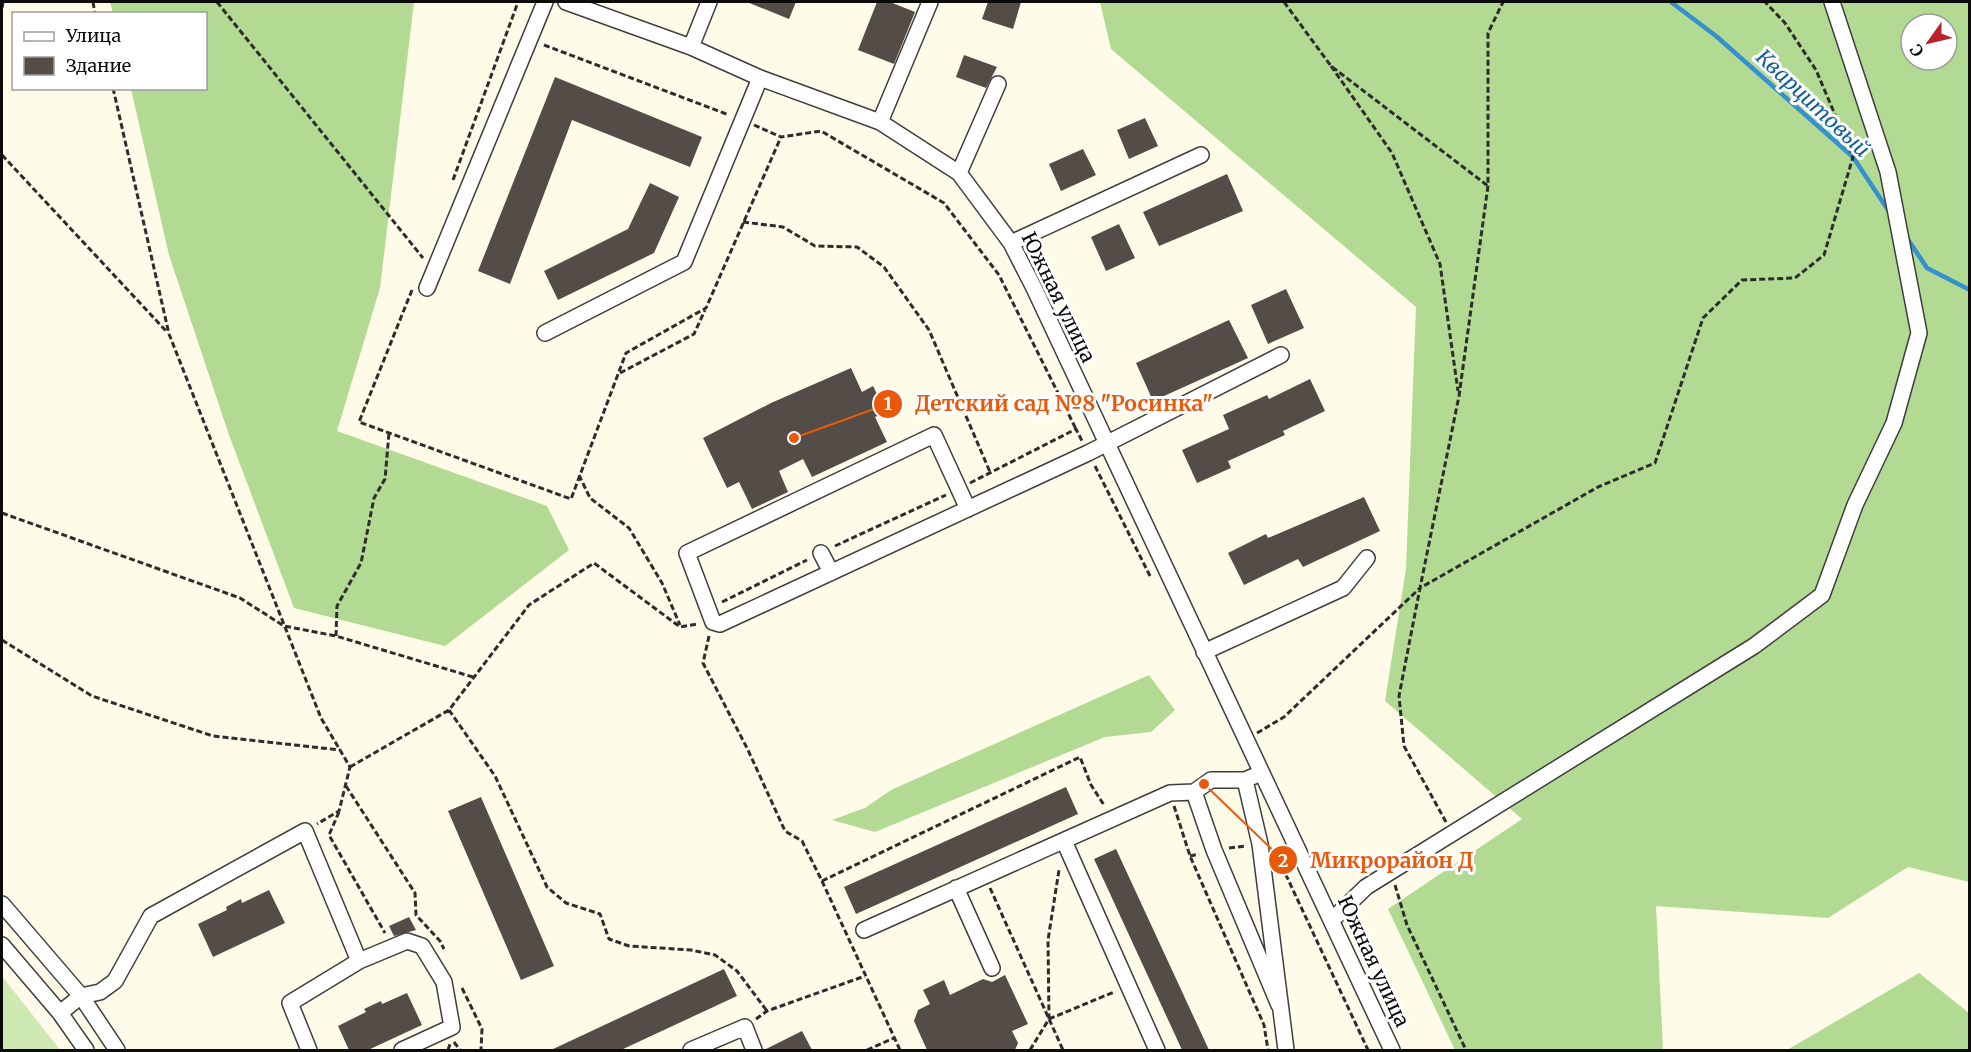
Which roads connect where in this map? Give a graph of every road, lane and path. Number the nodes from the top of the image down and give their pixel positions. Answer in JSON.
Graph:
{"nodes":[{"id":1,"x":3,"y":2,"type":"edge"},
{"id":2,"x":217,"y":2,"type":"edge"},
{"id":3,"x":518,"y":2,"type":"edge"},
{"id":4,"x":545,"y":2,"type":"edge"},
{"id":5,"x":566,"y":2,"type":"edge"},
{"id":6,"x":709,"y":2,"type":"edge"},
{"id":7,"x":930,"y":2,"type":"edge"},
{"id":8,"x":1284,"y":2,"type":"edge"},
{"id":9,"x":1503,"y":2,"type":"edge"},
{"id":10,"x":1765,"y":2,"type":"edge"},
{"id":11,"x":1832,"y":2,"type":"edge"},
{"id":12,"x":2,"y":8,"type":"edge"},
{"id":13,"x":507,"y":32,"type":"junction"},
{"id":14,"x":531,"y":40,"type":"junction"},
{"id":15,"x":691,"y":47,"type":"junction"},
{"id":16,"x":1331,"y":66,"type":"junction"},
{"id":17,"x":760,"y":78,"type":"junction"},
{"id":18,"x":998,"y":84,"type":"dead end"},
{"id":19,"x":112,"y":90,"type":"edge"},
{"id":20,"x":744,"y":121,"type":"junction"},
{"id":21,"x":880,"y":122,"type":"junction"},
{"id":22,"x":781,"y":137,"type":"junction"},
{"id":23,"x":2,"y":155,"type":"edge"},
{"id":24,"x":1201,"y":155,"type":"dead end"},
{"id":25,"x":959,"y":173,"type":"junction"},
{"id":26,"x":452,"y":184,"type":"dead end"},
{"id":27,"x":1488,"y":186,"type":"junction"},
{"id":28,"x":744,"y":222,"type":"junction"},
{"id":29,"x":1011,"y":243,"type":"junction"},
{"id":30,"x":428,"y":249,"type":"dead end"},
{"id":31,"x":421,"y":285,"type":"joint"},
{"id":32,"x":706,"y":308,"type":"junction"},
{"id":33,"x":545,"y":333,"type":"dead end"},
{"id":34,"x":168,"y":334,"type":"junction"},
{"id":35,"x":1281,"y":355,"type":"dead end"},
{"id":36,"x":618,"y":374,"type":"junction"},
{"id":37,"x":1459,"y":396,"type":"junction"},
{"id":38,"x":1076,"y":429,"type":"junction"},
{"id":39,"x":389,"y":433,"type":"junction"},
{"id":40,"x":1106,"y":444,"type":"junction"},
{"id":41,"x":1088,"y":453,"type":"junction"},
{"id":42,"x":990,"y":473,"type":"junction"},
{"id":43,"x":579,"y":475,"type":"junction"},
{"id":44,"x":958,"y":489,"type":"junction"},
{"id":45,"x":968,"y":509,"type":"junction"},
{"id":46,"x":2,"y":513,"type":"edge"},
{"id":47,"x":821,"y":553,"type":"junction"},
{"id":48,"x":1367,"y":558,"type":"dead end"},
{"id":49,"x":831,"y":572,"type":"junction"},
{"id":50,"x":1153,"y":580,"type":"dead end"},
{"id":51,"x":1420,"y":588,"type":"junction"},
{"id":52,"x":711,"y":615,"type":"junction"},
{"id":53,"x":285,"y":626,"type":"junction"},
{"id":54,"x":680,"y":627,"type":"junction"},
{"id":55,"x":336,"y":636,"type":"junction"},
{"id":56,"x":2,"y":640,"type":"edge"},
{"id":57,"x":1204,"y":652,"type":"junction"},
{"id":58,"x":473,"y":677,"type":"junction"},
{"id":59,"x":449,"y":710,"type":"junction"},
{"id":60,"x":1246,"y":740,"type":"junction"},
{"id":61,"x":340,"y":750,"type":"junction"},
{"id":62,"x":350,"y":767,"type":"junction"},
{"id":63,"x":1261,"y":773,"type":"junction"},
{"id":64,"x":1245,"y":780,"type":"junction"},
{"id":65,"x":346,"y":786,"type":"junction"},
{"id":66,"x":1194,"y":792,"type":"junction"},
{"id":67,"x":1170,"y":793,"type":"junction"},
{"id":68,"x":339,"y":811,"type":"junction"},
{"id":69,"x":1113,"y":819,"type":"junction"},
{"id":70,"x":305,"y":831,"type":"junction"},
{"id":71,"x":1453,"y":834,"type":"junction"},
{"id":72,"x":1064,"y":841,"type":"junction"},
{"id":73,"x":1260,"y":844,"type":"junction"},
{"id":74,"x":1214,"y":850,"type":"junction"},
{"id":75,"x":1190,"y":856,"type":"junction"},
{"id":76,"x":1391,"y":872,"type":"junction"},
{"id":77,"x":985,"y":877,"type":"junction"},
{"id":78,"x":822,"y":880,"type":"junction"},
{"id":79,"x":956,"y":888,"type":"junction"},
{"id":80,"x":4,"y":911,"type":"edge"},
{"id":81,"x":1332,"y":920,"type":"junction"},
{"id":82,"x":864,"y":930,"type":"dead end"},
{"id":83,"x":2,"y":945,"type":"edge"},
{"id":84,"x":393,"y":947,"type":"junction"},
{"id":85,"x":444,"y":950,"type":"dead end"},
{"id":86,"x":359,"y":962,"type":"junction"},
{"id":87,"x":992,"y":968,"type":"dead end"},
{"id":88,"x":865,"y":976,"type":"junction"},
{"id":89,"x":458,"y":980,"type":"dead end"},
{"id":90,"x":1128,"y":986,"type":"junction"},
{"id":91,"x":81,"y":996,"type":"junction"},
{"id":92,"x":1279,"y":1005,"type":"junction"},
{"id":93,"x":767,"y":1011,"type":"junction"},
{"id":94,"x":60,"y":1013,"type":"junction"},
{"id":95,"x":1049,"y":1019,"type":"junction"},
{"id":96,"x":744,"y":1027,"type":"junction"},
{"id":97,"x":894,"y":1038,"type":"junction"},
{"id":98,"x":86,"y":1050,"type":"edge"},
{"id":99,"x":117,"y":1050,"type":"edge"},
{"id":100,"x":309,"y":1050,"type":"edge"},
{"id":101,"x":402,"y":1050,"type":"edge"},
{"id":102,"x":481,"y":1050,"type":"edge"},
{"id":103,"x":691,"y":1050,"type":"edge"},
{"id":104,"x":754,"y":1050,"type":"edge"},
{"id":105,"x":867,"y":1050,"type":"edge"},
{"id":106,"x":900,"y":1050,"type":"edge"},
{"id":107,"x":1030,"y":1050,"type":"edge"},
{"id":108,"x":1063,"y":1050,"type":"edge"},
{"id":109,"x":1157,"y":1050,"type":"edge"},
{"id":110,"x":1268,"y":1050,"type":"edge"},
{"id":111,"x":1286,"y":1050,"type":"edge"},
{"id":112,"x":1368,"y":1050,"type":"edge"},
{"id":113,"x":1392,"y":1050,"type":"edge"},
{"id":114,"x":1466,"y":1050,"type":"edge"}],
"edges":[{"from":1,"to":12,"type":"path"},
{"from":2,"to":30,"type":"path"},
{"from":3,"to":13,"type":"path"},
{"from":4,"to":14,"type":"street"},
{"from":5,"to":15,"type":"street","name":"Южная улица"},
{"from":6,"to":15,"type":"street"},
{"from":7,"to":21,"type":"street"},
{"from":8,"to":16,"type":"path"},
{"from":9,"to":27,"type":"path"},
{"from":10,"to":51,"type":"path"},
{"from":11,"to":71,"type":"street"},
{"from":13,"to":14,"type":"path"},
{"from":13,"to":26,"type":"path"},
{"from":14,"to":20,"type":"path"},
{"from":14,"to":31,"type":"street"},
{"from":15,"to":17,"type":"street","name":"Южная улица"},
{"from":16,"to":27,"type":"path"},
{"from":16,"to":37,"type":"path"},
{"from":17,"to":20,"type":"street"},
{"from":17,"to":21,"type":"street","name":"Южная улица"},
{"from":18,"to":25,"type":"street"},
{"from":19,"to":34,"type":"path"},
{"from":20,"to":22,"type":"path"},
{"from":20,"to":33,"type":"street"},
{"from":21,"to":25,"type":"street","name":"Южная улица"},
{"from":22,"to":28,"type":"path"},
{"from":22,"to":38,"type":"path"},
{"from":23,"to":34,"type":"path"},
{"from":24,"to":29,"type":"street"},
{"from":25,"to":29,"type":"street","name":"Южная улица"},
{"from":27,"to":37,"type":"path"},
{"from":28,"to":32,"type":"path"},
{"from":28,"to":42,"type":"path"},
{"from":29,"to":40,"type":"street","name":"Южная улица"},
{"from":31,"to":39,"type":"path"},
{"from":32,"to":36,"type":"path"},
{"from":32,"to":36,"type":"path"},
{"from":34,"to":53,"type":"path"},
{"from":35,"to":40,"type":"street"},
{"from":36,"to":43,"type":"path"},
{"from":37,"to":51,"type":"path"},
{"from":38,"to":41,"type":"path"},
{"from":38,"to":42,"type":"path"},
{"from":39,"to":43,"type":"path"},
{"from":39,"to":55,"type":"path"},
{"from":40,"to":41,"type":"street"},
{"from":40,"to":57,"type":"street","name":"Южная улица"},
{"from":41,"to":45,"type":"street"},
{"from":41,"to":50,"type":"path"},
{"from":42,"to":44,"type":"path"},
{"from":43,"to":54,"type":"path"},
{"from":44,"to":45,"type":"street"},
{"from":44,"to":47,"type":"path"},
{"from":44,"to":52,"type":"street"},
{"from":45,"to":49,"type":"street"},
{"from":46,"to":53,"type":"path"},
{"from":47,"to":49,"type":"street"},
{"from":47,"to":52,"type":"path"},
{"from":48,"to":57,"type":"street"},
{"from":49,"to":52,"type":"street"},
{"from":51,"to":60,"type":"path"},
{"from":51,"to":71,"type":"path"},
{"from":52,"to":54,"type":"path"},
{"from":52,"to":78,"type":"path"},
{"from":53,"to":55,"type":"path"},
{"from":53,"to":61,"type":"path"},
{"from":54,"to":58,"type":"path"},
{"from":55,"to":58,"type":"path"},
{"from":56,"to":61,"type":"path"},
{"from":57,"to":60,"type":"street","name":"Южная улица"},
{"from":58,"to":59,"type":"path"},
{"from":59,"to":62,"type":"path"},
{"from":59,"to":93,"type":"path"},
{"from":60,"to":63,"type":"street","name":"Южная улица"},
{"from":61,"to":62,"type":"path"},
{"from":62,"to":65,"type":"path"},
{"from":63,"to":64,"type":"street"},
{"from":63,"to":81,"type":"street","name":"Южная улица"},
{"from":64,"to":66,"type":"street"},
{"from":64,"to":73,"type":"street"},
{"from":65,"to":68,"type":"path"},
{"from":65,"to":85,"type":"path"},
{"from":66,"to":67,"type":"street"},
{"from":66,"to":74,"type":"street"},
{"from":67,"to":69,"type":"street"},
{"from":67,"to":75,"type":"path"},
{"from":68,"to":70,"type":"path"},
{"from":68,"to":84,"type":"path"},
{"from":69,"to":72,"type":"street"},
{"from":69,"to":78,"type":"path"},
{"from":70,"to":86,"type":"street"},
{"from":70,"to":91,"type":"street"},
{"from":71,"to":76,"type":"street"},
{"from":72,"to":77,"type":"street"},
{"from":72,"to":90,"type":"street"},
{"from":72,"to":95,"type":"path"},
{"from":73,"to":74,"type":"path"},
{"from":73,"to":92,"type":"street"},
{"from":73,"to":112,"type":"path"},
{"from":74,"to":75,"type":"path"},
{"from":74,"to":92,"type":"street"},
{"from":75,"to":110,"type":"path"},
{"from":76,"to":81,"type":"street"},
{"from":76,"to":114,"type":"path"},
{"from":77,"to":79,"type":"street"},
{"from":77,"to":95,"type":"path"},
{"from":78,"to":88,"type":"path"},
{"from":79,"to":82,"type":"street"},
{"from":79,"to":87,"type":"street"},
{"from":80,"to":91,"type":"street"},
{"from":81,"to":113,"type":"street","name":"Южная улица"},
{"from":83,"to":94,"type":"street"},
{"from":84,"to":86,"type":"street"},
{"from":84,"to":101,"type":"street"},
{"from":86,"to":100,"type":"street"},
{"from":88,"to":93,"type":"path"},
{"from":88,"to":97,"type":"path"},
{"from":89,"to":102,"type":"path"},
{"from":90,"to":95,"type":"path"},
{"from":90,"to":109,"type":"street"},
{"from":91,"to":94,"type":"street"},
{"from":91,"to":99,"type":"street"},
{"from":92,"to":111,"type":"street"},
{"from":93,"to":96,"type":"path"},
{"from":94,"to":98,"type":"street"},
{"from":95,"to":107,"type":"path"},
{"from":95,"to":108,"type":"path"},
{"from":96,"to":103,"type":"street"},
{"from":96,"to":104,"type":"street"},
{"from":97,"to":105,"type":"path"},
{"from":97,"to":106,"type":"path"}]}
